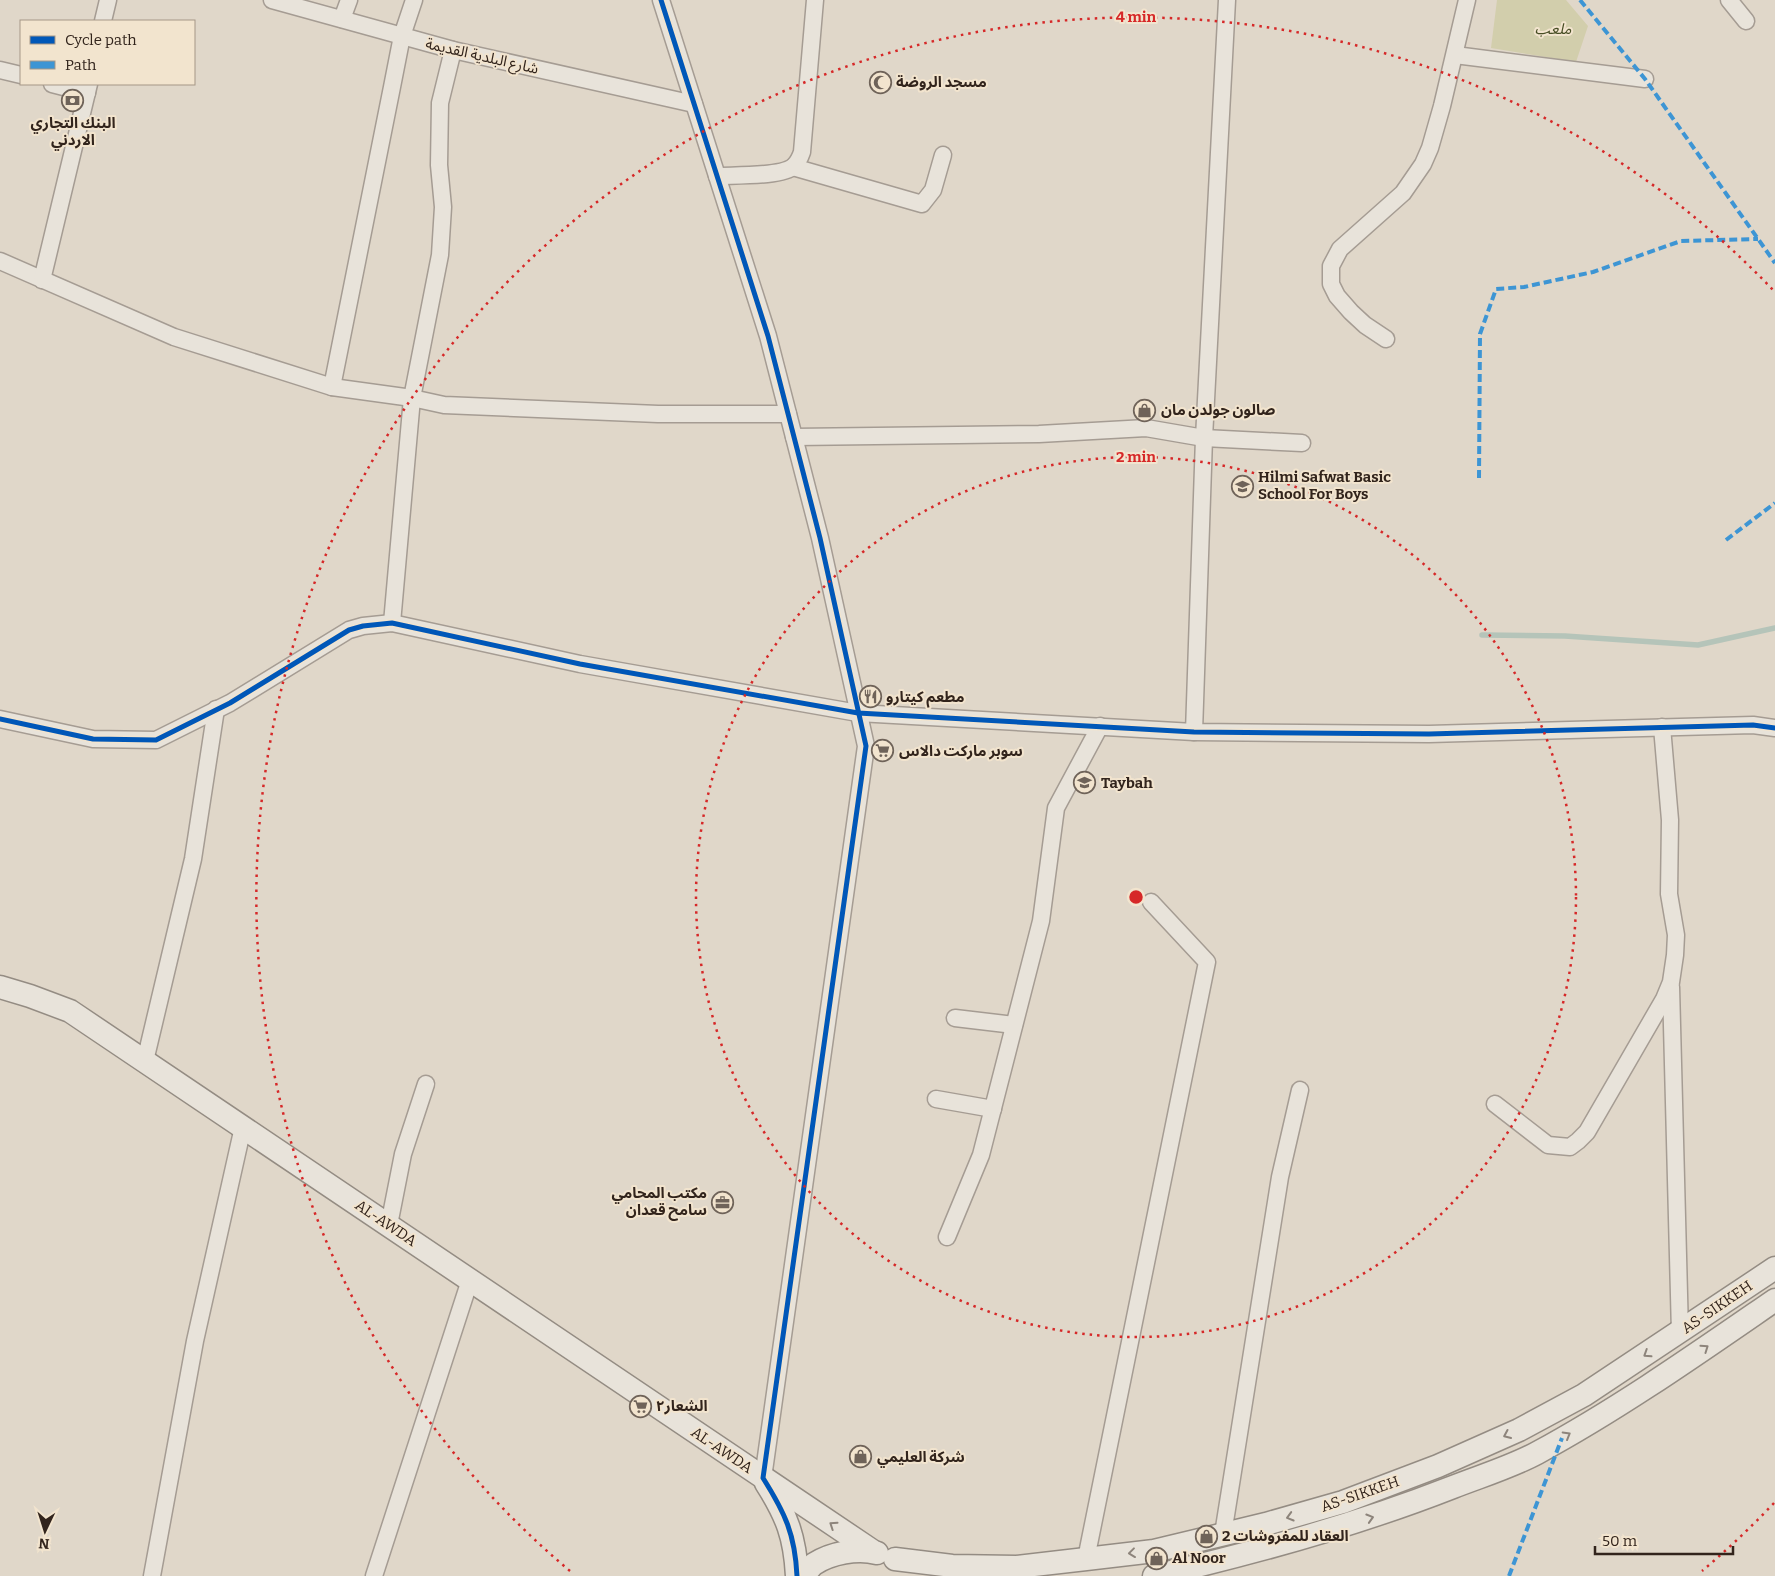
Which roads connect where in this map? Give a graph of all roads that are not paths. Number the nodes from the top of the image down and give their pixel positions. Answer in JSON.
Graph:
{"nodes":[{"id":1,"x":108,"y":0,"type":"edge"},
{"id":2,"x":272,"y":0,"type":"edge"},
{"id":3,"x":349,"y":0,"type":"edge"},
{"id":4,"x":414,"y":0,"type":"edge"},
{"id":5,"x":661,"y":0,"type":"edge"},
{"id":6,"x":815,"y":0,"type":"edge"},
{"id":7,"x":1227,"y":0,"type":"edge"},
{"id":8,"x":1467,"y":0,"type":"edge"},
{"id":9,"x":1729,"y":0,"type":"edge"},
{"id":10,"x":342,"y":19,"type":"junction"},
{"id":11,"x":103,"y":20,"type":"edge"},
{"id":12,"x":1746,"y":21,"type":"dead end"},
{"id":13,"x":402,"y":36,"type":"junction"},
{"id":14,"x":453,"y":50,"type":"junction"},
{"id":15,"x":1456,"y":55,"type":"junction"},
{"id":16,"x":0,"y":70,"type":"edge"},
{"id":17,"x":20,"y":76,"type":"edge"},
{"id":18,"x":1645,"y":79,"type":"dead end"},
{"id":19,"x":59,"y":85,"type":"edge"},
{"id":20,"x":88,"y":89,"type":"edge"},
{"id":21,"x":694,"y":104,"type":"junction"},
{"id":22,"x":943,"y":154,"type":"dead end"},
{"id":23,"x":793,"y":167,"type":"junction"},
{"id":24,"x":717,"y":176,"type":"junction"},
{"id":25,"x":0,"y":261,"type":"edge"},
{"id":26,"x":42,"y":280,"type":"junction"},
{"id":27,"x":1386,"y":339,"type":"dead end"},
{"id":28,"x":332,"y":387,"type":"junction"},
{"id":29,"x":412,"y":398,"type":"junction"},
{"id":30,"x":788,"y":414,"type":"junction"},
{"id":31,"x":794,"y":437,"type":"junction"},
{"id":32,"x":1204,"y":438,"type":"junction"},
{"id":33,"x":1302,"y":443,"type":"dead end"},
{"id":34,"x":392,"y":623,"type":"junction"},
{"id":35,"x":216,"y":709,"type":"junction"},
{"id":36,"x":858,"y":713,"type":"junction"},
{"id":37,"x":0,"y":719,"type":"edge"},
{"id":38,"x":1100,"y":726,"type":"junction"},
{"id":39,"x":1662,"y":727,"type":"junction"},
{"id":40,"x":1775,"y":728,"type":"edge"},
{"id":41,"x":1194,"y":732,"type":"junction"},
{"id":42,"x":1151,"y":902,"type":"dead end"},
{"id":43,"x":1671,"y":982,"type":"junction"},
{"id":44,"x":0,"y":987,"type":"edge"},
{"id":45,"x":955,"y":1018,"type":"dead end"},
{"id":46,"x":1014,"y":1025,"type":"junction"},
{"id":47,"x":145,"y":1061,"type":"junction"},
{"id":48,"x":426,"y":1084,"type":"dead end"},
{"id":49,"x":1300,"y":1090,"type":"dead end"},
{"id":50,"x":936,"y":1099,"type":"dead end"},
{"id":51,"x":1495,"y":1104,"type":"dead end"},
{"id":52,"x":993,"y":1109,"type":"junction"},
{"id":53,"x":243,"y":1127,"type":"junction"},
{"id":54,"x":388,"y":1225,"type":"junction"},
{"id":55,"x":947,"y":1237,"type":"dead end"},
{"id":56,"x":1775,"y":1268,"type":"edge"},
{"id":57,"x":470,"y":1280,"type":"junction"},
{"id":58,"x":1775,"y":1300,"type":"edge"},
{"id":59,"x":1680,"y":1333,"type":"junction"},
{"id":60,"x":763,"y":1478,"type":"junction"},
{"id":61,"x":1222,"y":1534,"type":"junction"},
{"id":62,"x":884,"y":1555,"type":"junction"},
{"id":63,"x":1086,"y":1559,"type":"junction"},
{"id":64,"x":152,"y":1576,"type":"edge"},
{"id":65,"x":374,"y":1576,"type":"edge"},
{"id":66,"x":797,"y":1576,"type":"edge"},
{"id":67,"x":804,"y":1576,"type":"edge"},
{"id":68,"x":912,"y":1576,"type":"edge"},
{"id":69,"x":1154,"y":1576,"type":"edge"}],
"edges":[{"from":1,"to":11,"type":"street"},
{"from":2,"to":10,"type":"street","name":"شارع البلدية القديمة"},
{"from":3,"to":10,"type":"street"},
{"from":4,"to":13,"type":"street"},
{"from":5,"to":21,"type":"street"},
{"from":6,"to":23,"type":"street"},
{"from":7,"to":32,"type":"street"},
{"from":8,"to":15,"type":"street"},
{"from":9,"to":12,"type":"street"},
{"from":10,"to":13,"type":"street","name":"شارع البلدية القديمة"},
{"from":13,"to":14,"type":"street","name":"شارع البلدية القديمة"},
{"from":13,"to":28,"type":"street"},
{"from":14,"to":21,"type":"street","name":"شارع البلدية القديمة"},
{"from":14,"to":29,"type":"street"},
{"from":15,"to":18,"type":"street"},
{"from":15,"to":27,"type":"street"},
{"from":16,"to":17,"type":"street"},
{"from":19,"to":20,"type":"street"},
{"from":20,"to":26,"type":"street"},
{"from":21,"to":24,"type":"street"},
{"from":22,"to":23,"type":"street"},
{"from":23,"to":24,"type":"street"},
{"from":24,"to":30,"type":"street"},
{"from":25,"to":26,"type":"street"},
{"from":26,"to":28,"type":"street"},
{"from":28,"to":29,"type":"street"},
{"from":29,"to":30,"type":"street"},
{"from":29,"to":34,"type":"street"},
{"from":30,"to":31,"type":"street"},
{"from":31,"to":32,"type":"street"},
{"from":31,"to":36,"type":"street"},
{"from":32,"to":33,"type":"street"},
{"from":32,"to":41,"type":"street"},
{"from":34,"to":35,"type":"street"},
{"from":34,"to":36,"type":"street"},
{"from":35,"to":37,"type":"street"},
{"from":35,"to":47,"type":"street"},
{"from":36,"to":38,"type":"street"},
{"from":36,"to":60,"type":"street"},
{"from":38,"to":41,"type":"street"},
{"from":38,"to":46,"type":"street"},
{"from":39,"to":40,"type":"street"},
{"from":39,"to":41,"type":"street"},
{"from":39,"to":43,"type":"street"},
{"from":42,"to":63,"type":"street"},
{"from":43,"to":51,"type":"street"},
{"from":43,"to":59,"type":"street"},
{"from":44,"to":47,"type":"street","name":"AL-AWDA"},
{"from":45,"to":46,"type":"street"},
{"from":46,"to":52,"type":"street"},
{"from":47,"to":53,"type":"street","name":"AL-AWDA"},
{"from":48,"to":54,"type":"street"},
{"from":49,"to":61,"type":"street"},
{"from":50,"to":52,"type":"street"},
{"from":52,"to":55,"type":"street"},
{"from":53,"to":54,"type":"street","name":"AL-AWDA"},
{"from":53,"to":64,"type":"street"},
{"from":54,"to":57,"type":"street","name":"AL-AWDA"},
{"from":56,"to":59,"type":"street","name":"AS-SIKKEH"},
{"from":57,"to":60,"type":"street","name":"AL-AWDA"},
{"from":57,"to":65,"type":"street"},
{"from":69,"to":58,"type":"street","name":"AS-SIKKEH","one_way":true},
{"from":59,"to":61,"type":"street","name":"AS-SIKKEH","one_way":true},
{"from":62,"to":60,"type":"street","name":"AL-AWDA","one_way":true},
{"from":60,"to":66,"type":"street"},
{"from":61,"to":63,"type":"street","name":"AS-SIKKEH","one_way":true},
{"from":62,"to":63,"type":"street","name":"AS-SIKKEH"},
{"from":62,"to":67,"type":"street","name":"AS-SIKKEH"},
{"from":62,"to":68,"type":"street"}]}
